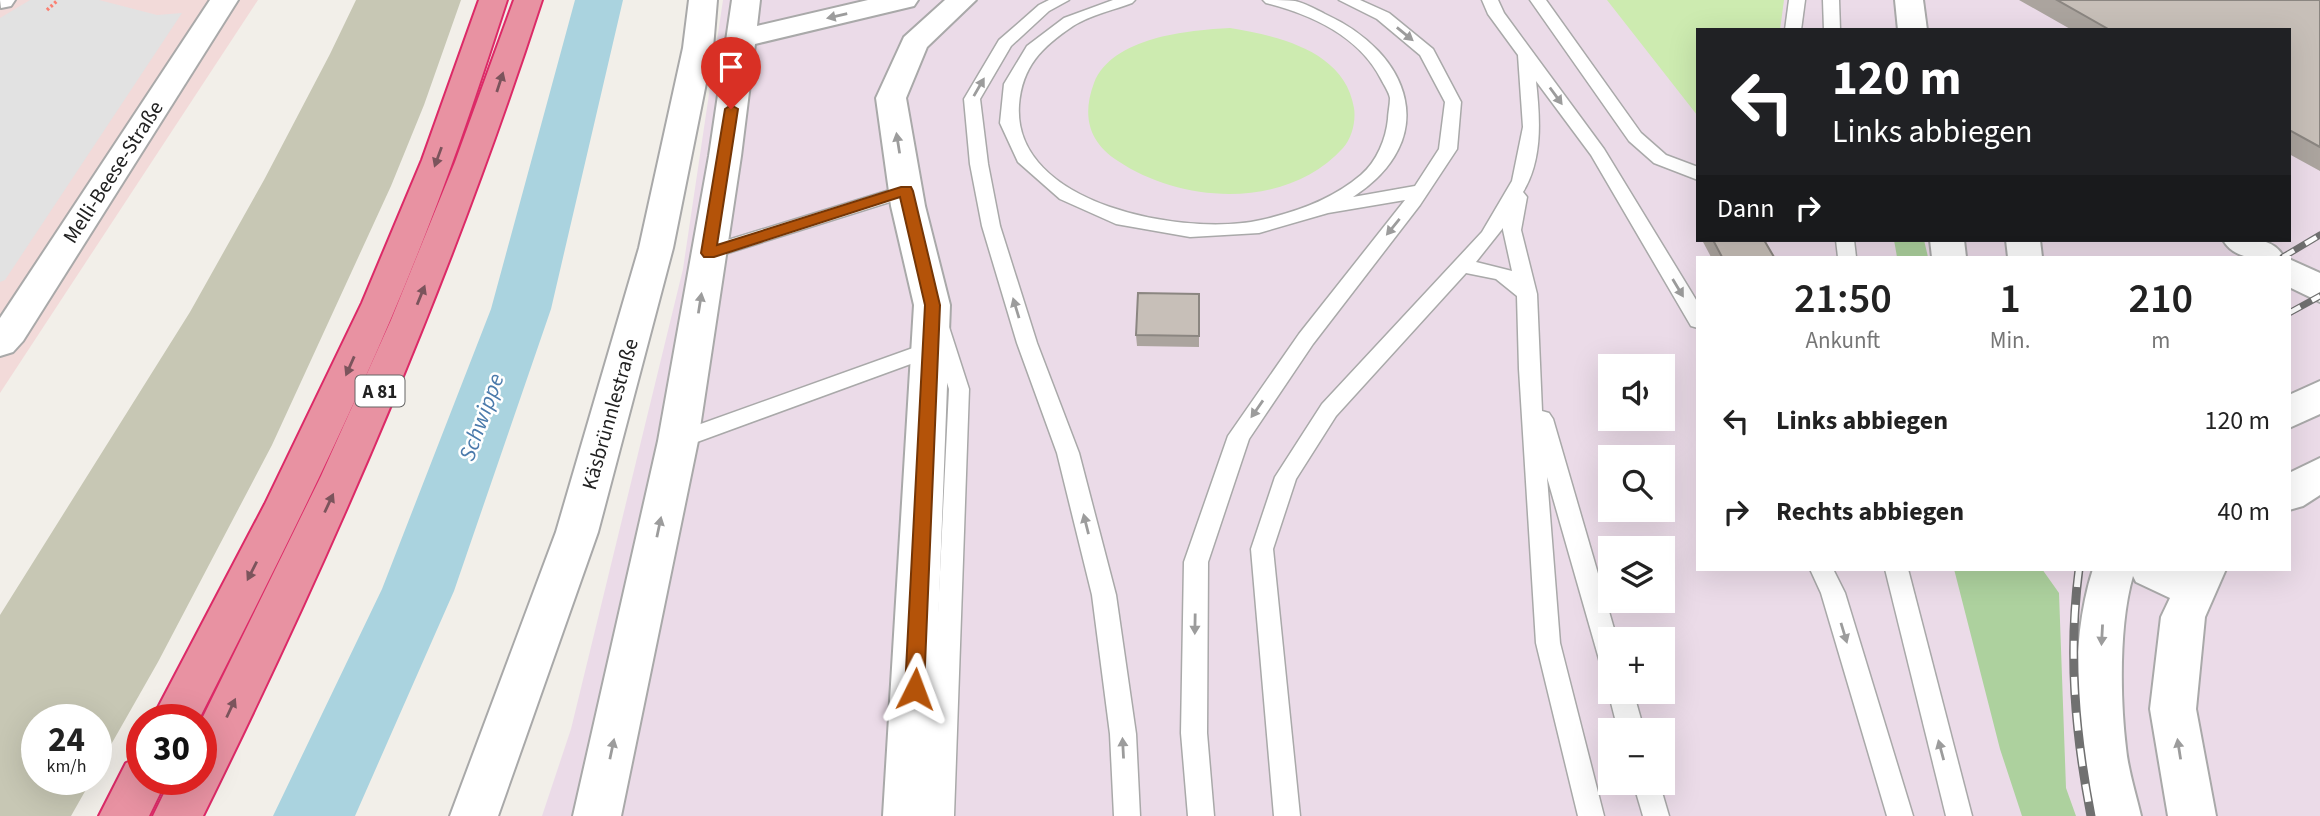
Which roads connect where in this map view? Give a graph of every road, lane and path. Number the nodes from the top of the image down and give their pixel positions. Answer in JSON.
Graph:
{"nodes":[{"id":1,"x":58,"y":0,"type":"edge"},
{"id":2,"x":223,"y":0,"type":"edge"},
{"id":3,"x":494,"y":0,"type":"edge"},
{"id":4,"x":528,"y":0,"type":"edge"},
{"id":5,"x":703,"y":0,"type":"edge"},
{"id":6,"x":747,"y":0,"type":"edge"},
{"id":7,"x":904,"y":0,"type":"edge"},
{"id":8,"x":962,"y":0,"type":"edge"},
{"id":9,"x":1061,"y":0,"type":"edge"},
{"id":10,"x":1127,"y":0,"type":"edge"},
{"id":11,"x":1271,"y":0,"type":"edge"},
{"id":12,"x":1347,"y":0,"type":"edge"},
{"id":13,"x":1490,"y":0,"type":"edge"},
{"id":14,"x":1538,"y":0,"type":"edge"},
{"id":15,"x":1797,"y":0,"type":"edge"},
{"id":16,"x":1831,"y":0,"type":"edge"},
{"id":17,"x":1909,"y":0,"type":"edge"},
{"id":18,"x":47,"y":10,"type":"dead end"},
{"id":19,"x":1793,"y":28,"type":"edge"},
{"id":20,"x":1832,"y":28,"type":"edge"},
{"id":21,"x":1913,"y":28,"type":"edge"},
{"id":22,"x":741,"y":39,"type":"junction"},
{"id":23,"x":1525,"y":54,"type":"junction"},
{"id":24,"x":1696,"y":173,"type":"edge"},
{"id":25,"x":1521,"y":181,"type":"junction"},
{"id":26,"x":906,"y":191,"type":"junction"},
{"id":27,"x":1420,"y":191,"type":"junction"},
{"id":28,"x":1321,"y":209,"type":"junction"},
{"id":29,"x":2243,"y":242,"type":"edge"},
{"id":30,"x":709,"y":253,"type":"junction"},
{"id":31,"x":2265,"y":256,"type":"edge"},
{"id":32,"x":1462,"y":266,"type":"junction"},
{"id":33,"x":2291,"y":272,"type":"edge"},
{"id":34,"x":2320,"y":289,"type":"edge"},
{"id":35,"x":1527,"y":294,"type":"junction"},
{"id":36,"x":933,"y":305,"type":"junction"},
{"id":37,"x":1696,"y":318,"type":"edge"},
{"id":38,"x":0,"y":342,"type":"edge"},
{"id":39,"x":931,"y":349,"type":"junction"},
{"id":40,"x":1529,"y":369,"type":"junction"},
{"id":41,"x":2320,"y":396,"type":"edge"},
{"id":42,"x":2291,"y":412,"type":"edge"},
{"id":43,"x":678,"y":441,"type":"junction"},
{"id":44,"x":2320,"y":474,"type":"edge"},
{"id":45,"x":2291,"y":494,"type":"edge"},
{"id":46,"x":2291,"y":496,"type":"edge"},
{"id":47,"x":2320,"y":511,"type":"edge"},
{"id":48,"x":1822,"y":571,"type":"edge"},
{"id":49,"x":1896,"y":571,"type":"edge"},
{"id":50,"x":2113,"y":571,"type":"edge"},
{"id":51,"x":2161,"y":571,"type":"edge"},
{"id":52,"x":2199,"y":579,"type":"edge"},
{"id":53,"x":1601,"y":627,"type":"edge"},
{"id":54,"x":183,"y":704,"type":"edge"},
{"id":55,"x":217,"y":737,"type":"edge"},
{"id":56,"x":135,"y":795,"type":"edge"},
{"id":57,"x":188,"y":795,"type":"edge"},
{"id":58,"x":1650,"y":795,"type":"edge"},
{"id":59,"x":123,"y":816,"type":"edge"},
{"id":60,"x":177,"y":816,"type":"edge"},
{"id":61,"x":474,"y":816,"type":"edge"},
{"id":62,"x":597,"y":816,"type":"edge"},
{"id":63,"x":907,"y":816,"type":"edge"},
{"id":64,"x":941,"y":816,"type":"edge"},
{"id":65,"x":1127,"y":816,"type":"edge"},
{"id":66,"x":1201,"y":816,"type":"edge"},
{"id":67,"x":1286,"y":816,"type":"edge"},
{"id":68,"x":1591,"y":816,"type":"edge"},
{"id":69,"x":1656,"y":816,"type":"edge"},
{"id":70,"x":1900,"y":816,"type":"edge"},
{"id":71,"x":1959,"y":816,"type":"edge"},
{"id":72,"x":2117,"y":816,"type":"edge"},
{"id":73,"x":2192,"y":816,"type":"edge"}],
"edges":[{"from":1,"to":18,"type":"path"},
{"from":2,"to":38,"type":"street","name":"Melli-Beese-Straße"},
{"from":3,"to":54,"type":"highway","number":"A 81","one_way":true},
{"from":55,"to":4,"type":"highway","number":"A 81","one_way":true},
{"from":5,"to":61,"type":"street","name":"Käsbrünnlestraße"},
{"from":6,"to":22,"type":"street"},
{"from":7,"to":22,"type":"street","one_way":true},
{"from":26,"to":8,"type":"street","one_way":true},
{"from":65,"to":9,"type":"lane","one_way":true},
{"from":10,"to":28,"type":"lane"},
{"from":11,"to":28,"type":"lane"},
{"from":12,"to":27,"type":"lane","one_way":true},
{"from":13,"to":23,"type":"lane"},
{"from":14,"to":24,"type":"lane"},
{"from":15,"to":19,"type":"lane"},
{"from":16,"to":20,"type":"lane"},
{"from":17,"to":21,"type":"street"},
{"from":22,"to":30,"type":"street"},
{"from":23,"to":25,"type":"lane"},
{"from":23,"to":37,"type":"lane","one_way":true},
{"from":25,"to":32,"type":"lane"},
{"from":25,"to":35,"type":"lane"},
{"from":26,"to":30,"type":"lane"},
{"from":26,"to":36,"type":"street"},
{"from":27,"to":28,"type":"lane"},
{"from":27,"to":66,"type":"lane","one_way":true},
{"from":29,"to":31,"type":"street"},
{"from":43,"to":30,"type":"street","one_way":true},
{"from":32,"to":35,"type":"lane"},
{"from":32,"to":67,"type":"lane"},
{"from":33,"to":34,"type":"street"},
{"from":35,"to":40,"type":"lane"},
{"from":36,"to":39,"type":"street"},
{"from":36,"to":64,"type":"lane"},
{"from":39,"to":43,"type":"lane"},
{"from":39,"to":63,"type":"street"},
{"from":40,"to":53,"type":"lane"},
{"from":40,"to":68,"type":"lane"},
{"from":41,"to":42,"type":"street"},
{"from":62,"to":43,"type":"street","one_way":true},
{"from":44,"to":45,"type":"street"},
{"from":46,"to":47,"type":"street"},
{"from":48,"to":70,"type":"lane","one_way":true},
{"from":71,"to":49,"type":"lane","one_way":true},
{"from":50,"to":72,"type":"street","one_way":true},
{"from":51,"to":52,"type":"street"},
{"from":73,"to":52,"type":"street","one_way":true},
{"from":56,"to":59,"type":"highway"},
{"from":57,"to":60,"type":"highway"},
{"from":58,"to":69,"type":"lane"}]}
